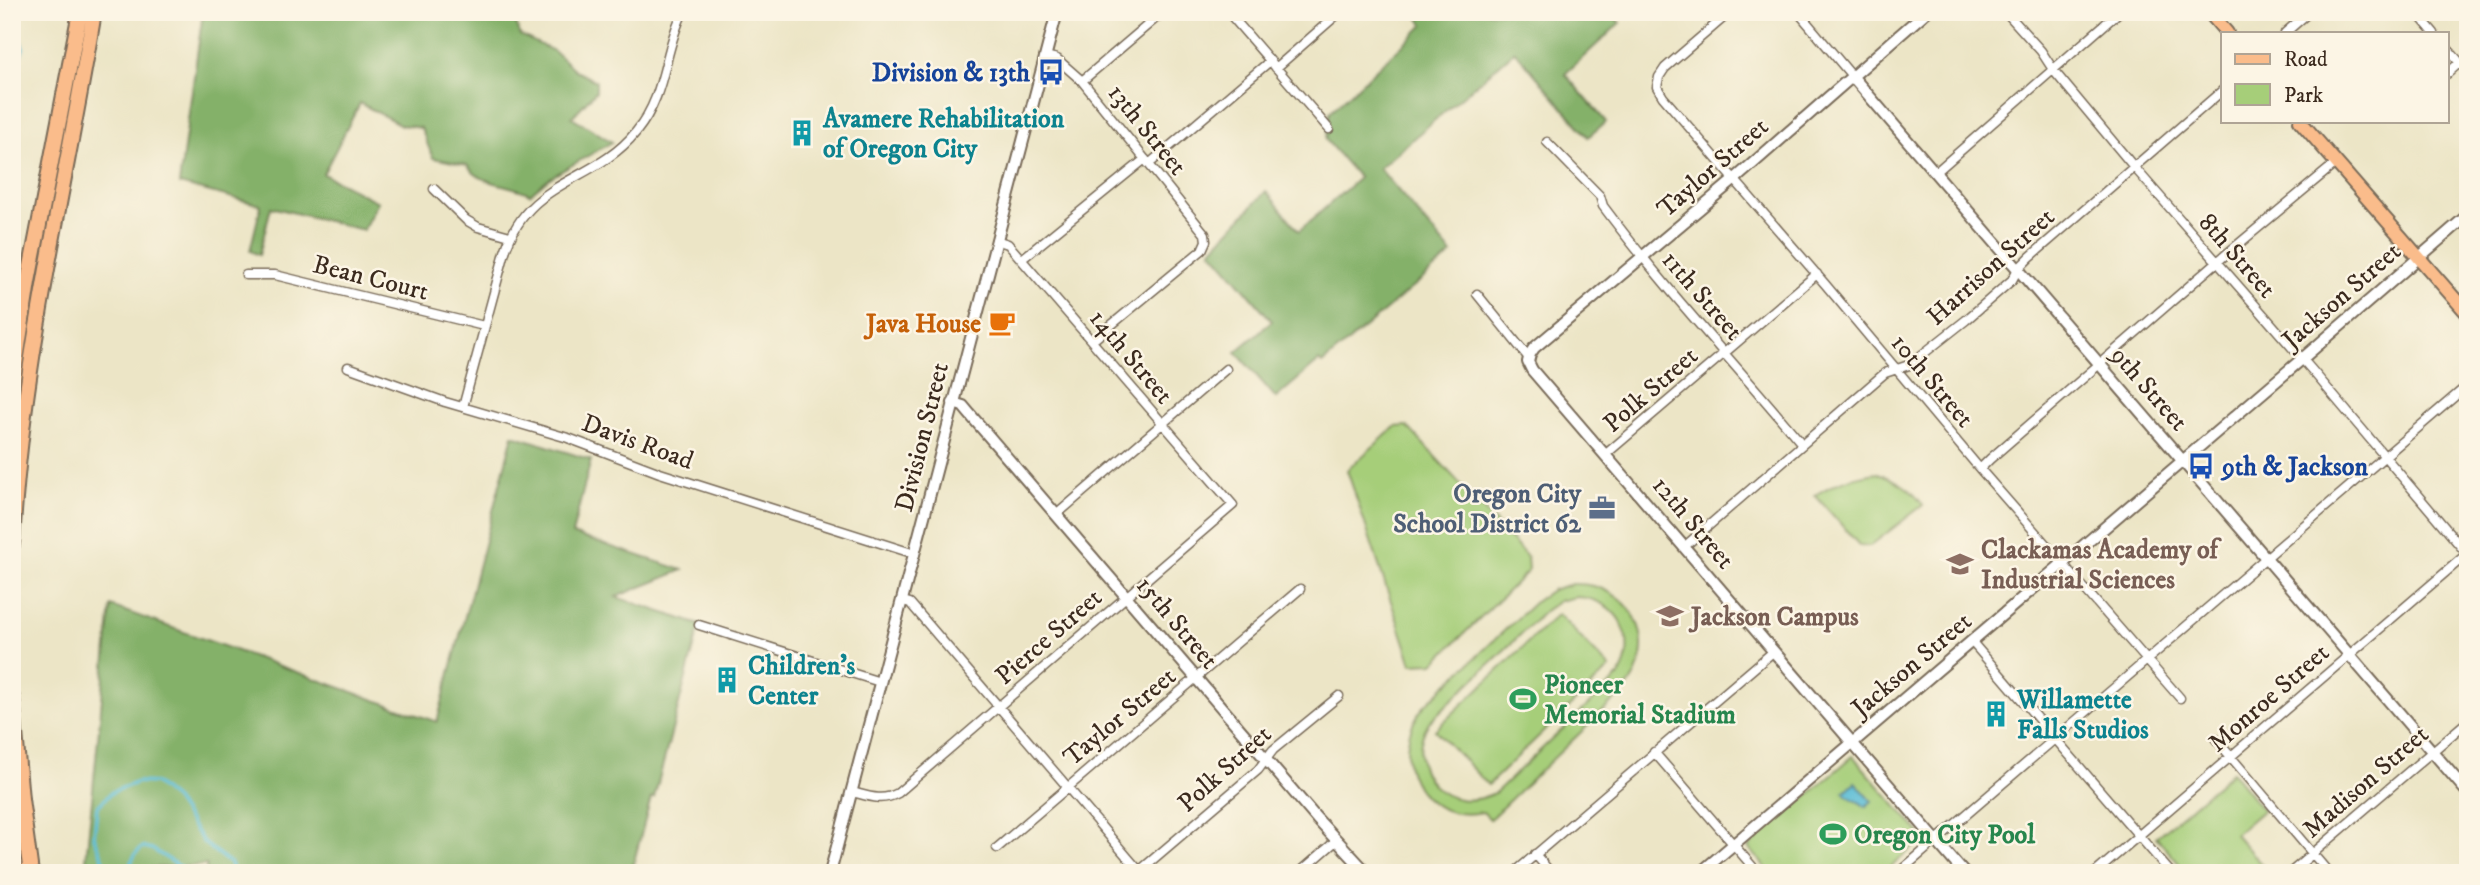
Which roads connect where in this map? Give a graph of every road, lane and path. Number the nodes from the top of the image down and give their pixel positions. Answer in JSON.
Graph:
{"nodes":[{"id":1,"x":80,"y":12,"type":"edge"},
{"id":2,"x":94,"y":12,"type":"edge"},
{"id":3,"x":683,"y":12,"type":"edge"},
{"id":4,"x":1056,"y":12,"type":"edge"},
{"id":5,"x":1163,"y":12,"type":"edge"},
{"id":6,"x":1228,"y":12,"type":"edge"},
{"id":7,"x":1340,"y":12,"type":"edge"},
{"id":8,"x":1730,"y":12,"type":"edge"},
{"id":9,"x":1798,"y":12,"type":"edge"},
{"id":10,"x":1926,"y":12,"type":"edge"},
{"id":11,"x":2006,"y":12,"type":"edge"},
{"id":12,"x":2119,"y":12,"type":"edge"},
{"id":13,"x":2209,"y":12,"type":"edge"},
{"id":14,"x":2309,"y":12,"type":"edge"},
{"id":15,"x":2416,"y":12,"type":"edge"},
{"id":16,"x":2226,"y":32,"type":"edge"},
{"id":17,"x":2286,"y":32,"type":"edge"},
{"id":18,"x":2433,"y":32,"type":"edge"},
{"id":19,"x":2448,"y":49,"type":"edge"},
{"id":20,"x":1045,"y":56,"type":"junction"},
{"id":21,"x":2459,"y":62,"type":"junction"},
{"id":22,"x":1273,"y":64,"type":"junction"},
{"id":23,"x":2054,"y":71,"type":"junction"},
{"id":24,"x":2468,"y":72,"type":"edge"},
{"id":25,"x":2448,"y":73,"type":"edge"},
{"id":26,"x":1852,"y":76,"type":"junction"},
{"id":27,"x":1082,"y":81,"type":"junction"},
{"id":28,"x":2221,"y":92,"type":"edge"},
{"id":29,"x":2301,"y":122,"type":"edge"},
{"id":30,"x":1329,"y":129,"type":"dead end"},
{"id":31,"x":1547,"y":142,"type":"dead end"},
{"id":32,"x":1147,"y":161,"type":"junction"},
{"id":33,"x":2336,"y":163,"type":"junction"},
{"id":34,"x":2134,"y":167,"type":"junction"},
{"id":35,"x":1935,"y":173,"type":"junction"},
{"id":36,"x":1735,"y":179,"type":"junction"},
{"id":37,"x":434,"y":189,"type":"dead end"},
{"id":38,"x":2468,"y":215,"type":"edge"},
{"id":39,"x":509,"y":236,"type":"junction"},
{"id":40,"x":996,"y":240,"type":"junction"},
{"id":41,"x":2418,"y":257,"type":"junction"},
{"id":42,"x":1642,"y":258,"type":"junction"},
{"id":43,"x":1021,"y":259,"type":"junction"},
{"id":44,"x":2217,"y":262,"type":"junction"},
{"id":45,"x":2018,"y":269,"type":"junction"},
{"id":46,"x":1817,"y":274,"type":"junction"},
{"id":47,"x":246,"y":275,"type":"dead end"},
{"id":48,"x":1477,"y":294,"type":"dead end"},
{"id":49,"x":2468,"y":314,"type":"edge"},
{"id":50,"x":484,"y":327,"type":"junction"},
{"id":51,"x":1092,"y":341,"type":"junction"},
{"id":52,"x":1726,"y":352,"type":"junction"},
{"id":53,"x":1528,"y":357,"type":"junction"},
{"id":54,"x":2302,"y":359,"type":"junction"},
{"id":55,"x":2099,"y":364,"type":"junction"},
{"id":56,"x":348,"y":367,"type":"dead end"},
{"id":57,"x":1226,"y":369,"type":"dead end"},
{"id":58,"x":1896,"y":369,"type":"junction"},
{"id":59,"x":12,"y":385,"type":"edge"},
{"id":60,"x":2468,"y":385,"type":"edge"},
{"id":61,"x":953,"y":403,"type":"junction"},
{"id":62,"x":463,"y":407,"type":"junction"},
{"id":63,"x":1163,"y":425,"type":"junction"},
{"id":64,"x":1802,"y":444,"type":"junction"},
{"id":65,"x":1606,"y":454,"type":"junction"},
{"id":66,"x":2384,"y":457,"type":"junction"},
{"id":67,"x":2183,"y":461,"type":"junction"},
{"id":68,"x":1980,"y":469,"type":"junction"},
{"id":69,"x":1233,"y":505,"type":"joint"},
{"id":70,"x":1056,"y":515,"type":"junction"},
{"id":71,"x":12,"y":544,"type":"edge"},
{"id":72,"x":1684,"y":547,"type":"junction"},
{"id":73,"x":915,"y":554,"type":"junction"},
{"id":74,"x":2467,"y":554,"type":"edge"},
{"id":75,"x":2266,"y":558,"type":"junction"},
{"id":76,"x":2063,"y":564,"type":"junction"},
{"id":77,"x":1300,"y":589,"type":"dead end"},
{"id":78,"x":1126,"y":596,"type":"junction"},
{"id":79,"x":903,"y":601,"type":"junction"},
{"id":80,"x":699,"y":625,"type":"dead end"},
{"id":81,"x":1972,"y":642,"type":"junction"},
{"id":82,"x":1774,"y":651,"type":"junction"},
{"id":83,"x":2349,"y":655,"type":"junction"},
{"id":84,"x":2147,"y":660,"type":"junction"},
{"id":85,"x":1197,"y":680,"type":"junction"},
{"id":86,"x":880,"y":682,"type":"junction"},
{"id":87,"x":1339,"y":696,"type":"dead end"},
{"id":88,"x":12,"y":698,"type":"edge"},
{"id":89,"x":2180,"y":698,"type":"dead end"},
{"id":90,"x":999,"y":707,"type":"junction"},
{"id":91,"x":2468,"y":721,"type":"edge"},
{"id":92,"x":2055,"y":738,"type":"junction"},
{"id":93,"x":2215,"y":738,"type":"dead end"},
{"id":94,"x":1852,"y":742,"type":"junction"},
{"id":95,"x":2432,"y":751,"type":"junction"},
{"id":96,"x":1654,"y":752,"type":"junction"},
{"id":97,"x":2231,"y":756,"type":"junction"},
{"id":98,"x":1266,"y":760,"type":"junction"},
{"id":99,"x":1068,"y":788,"type":"junction"},
{"id":100,"x":852,"y":792,"type":"junction"},
{"id":101,"x":2468,"y":793,"type":"edge"},
{"id":102,"x":2138,"y":836,"type":"junction"},
{"id":103,"x":1337,"y":840,"type":"junction"},
{"id":104,"x":1936,"y":840,"type":"junction"},
{"id":105,"x":1733,"y":844,"type":"junction"},
{"id":106,"x":997,"y":848,"type":"dead end"},
{"id":107,"x":12,"y":852,"type":"edge"},
{"id":108,"x":1535,"y":854,"type":"junction"},
{"id":109,"x":2313,"y":854,"type":"junction"},
{"id":110,"x":1139,"y":872,"type":"edge"},
{"id":111,"x":16,"y":873,"type":"edge"},
{"id":112,"x":31,"y":873,"type":"edge"},
{"id":113,"x":830,"y":873,"type":"edge"},
{"id":114,"x":1299,"y":873,"type":"edge"},
{"id":115,"x":1367,"y":873,"type":"edge"},
{"id":116,"x":1514,"y":873,"type":"edge"},
{"id":117,"x":1551,"y":873,"type":"edge"},
{"id":118,"x":1700,"y":873,"type":"edge"},
{"id":119,"x":1758,"y":873,"type":"edge"},
{"id":120,"x":1898,"y":873,"type":"edge"},
{"id":121,"x":1964,"y":873,"type":"edge"},
{"id":122,"x":2095,"y":873,"type":"edge"},
{"id":123,"x":2171,"y":873,"type":"edge"},
{"id":124,"x":2290,"y":873,"type":"edge"},
{"id":125,"x":2329,"y":873,"type":"edge"}],
"edges":[{"from":1,"to":59,"type":"highway"},
{"from":2,"to":71,"type":"highway"},
{"from":3,"to":39,"type":"street"},
{"from":4,"to":20,"type":"street","name":"Division Street"},
{"from":5,"to":27,"type":"street"},
{"from":6,"to":22,"type":"street"},
{"from":7,"to":22,"type":"street"},
{"from":8,"to":36,"type":"street","name":"10th Street"},
{"from":9,"to":26,"type":"street","name":"9th Street"},
{"from":10,"to":26,"type":"street","name":"Taylor Street"},
{"from":11,"to":23,"type":"street","name":"8th Street"},
{"from":12,"to":23,"type":"street"},
{"from":13,"to":16,"type":"main road"},
{"from":14,"to":17,"type":"street"},
{"from":15,"to":18,"type":"street"},
{"from":19,"to":21,"type":"street"},
{"from":20,"to":27,"type":"street","name":"13th Street"},
{"from":20,"to":40,"type":"street","name":"Division Street"},
{"from":21,"to":24,"type":"street"},
{"from":21,"to":25,"type":"street"},
{"from":22,"to":30,"type":"street"},
{"from":22,"to":32,"type":"street"},
{"from":23,"to":34,"type":"street","name":"8th Street"},
{"from":23,"to":35,"type":"street"},
{"from":26,"to":35,"type":"street","name":"9th Street"},
{"from":26,"to":36,"type":"street","name":"Taylor Street"},
{"from":27,"to":32,"type":"street","name":"13th Street"},
{"from":28,"to":34,"type":"street","name":"Harrison Street"},
{"from":29,"to":33,"type":"main road"},
{"from":31,"to":42,"type":"street","name":"11th Street"},
{"from":32,"to":43,"type":"street"},
{"from":32,"to":51,"type":"street","name":"13th Street"},
{"from":33,"to":41,"type":"main road"},
{"from":33,"to":44,"type":"street"},
{"from":34,"to":44,"type":"street","name":"8th Street"},
{"from":34,"to":45,"type":"street","name":"Harrison Street"},
{"from":35,"to":45,"type":"street","name":"9th Street"},
{"from":36,"to":42,"type":"street","name":"Taylor Street"},
{"from":36,"to":46,"type":"street","name":"10th Street"},
{"from":37,"to":39,"type":"street"},
{"from":38,"to":41,"type":"street","name":"Jackson Street"},
{"from":39,"to":50,"type":"street"},
{"from":40,"to":43,"type":"street","name":"14th Street"},
{"from":40,"to":61,"type":"street","name":"Division Street"},
{"from":41,"to":49,"type":"main road"},
{"from":41,"to":54,"type":"street","name":"Jackson Street"},
{"from":42,"to":52,"type":"street","name":"11th Street"},
{"from":42,"to":53,"type":"street","name":"Taylor Street"},
{"from":43,"to":51,"type":"street","name":"14th Street"},
{"from":44,"to":54,"type":"street","name":"8th Street"},
{"from":44,"to":55,"type":"street"},
{"from":45,"to":55,"type":"street","name":"9th Street"},
{"from":45,"to":58,"type":"street","name":"Harrison Street"},
{"from":46,"to":52,"type":"street","name":"Polk Street"},
{"from":46,"to":58,"type":"street","name":"10th Street"},
{"from":47,"to":50,"type":"street","name":"Bean Court"},
{"from":48,"to":53,"type":"street","name":"12th Street"},
{"from":50,"to":62,"type":"street"},
{"from":51,"to":63,"type":"street","name":"14th Street"},
{"from":52,"to":64,"type":"street","name":"11th Street"},
{"from":52,"to":65,"type":"street","name":"Polk Street"},
{"from":53,"to":65,"type":"street","name":"12th Street"},
{"from":54,"to":66,"type":"street","name":"8th Street"},
{"from":54,"to":67,"type":"street","name":"Jackson Street"},
{"from":55,"to":67,"type":"street","name":"9th Street"},
{"from":55,"to":68,"type":"street"},
{"from":56,"to":62,"type":"street","name":"Davis Road"},
{"from":57,"to":63,"type":"street"},
{"from":58,"to":64,"type":"street","name":"Harrison Street"},
{"from":58,"to":68,"type":"street","name":"10th Street"},
{"from":60,"to":66,"type":"street"},
{"from":61,"to":70,"type":"street","name":"15th Street"},
{"from":61,"to":73,"type":"street","name":"Division Street"},
{"from":62,"to":73,"type":"street","name":"Davis Road"},
{"from":63,"to":69,"type":"street","name":"14th Street"},
{"from":63,"to":70,"type":"street"},
{"from":64,"to":72,"type":"street","name":"Harrison Street"},
{"from":65,"to":72,"type":"street","name":"12th Street"},
{"from":66,"to":74,"type":"street","name":"8th Street"},
{"from":66,"to":75,"type":"street"},
{"from":67,"to":75,"type":"street","name":"9th Street"},
{"from":67,"to":76,"type":"street","name":"Jackson Street"},
{"from":68,"to":76,"type":"street","name":"10th Street"},
{"from":69,"to":78,"type":"street","name":"Pierce Street"},
{"from":70,"to":78,"type":"street","name":"15th Street"},
{"from":72,"to":82,"type":"street","name":"12th Street"},
{"from":73,"to":79,"type":"street","name":"Division Street"},
{"from":74,"to":83,"type":"street","name":"Monroe Street"},
{"from":75,"to":83,"type":"street","name":"9th Street"},
{"from":75,"to":84,"type":"street"},
{"from":76,"to":81,"type":"street","name":"Jackson Street"},
{"from":76,"to":84,"type":"street","name":"10th Street"},
{"from":77,"to":85,"type":"street","name":"Taylor Street"},
{"from":78,"to":85,"type":"street","name":"15th Street"},
{"from":78,"to":90,"type":"street","name":"Pierce Street"},
{"from":79,"to":86,"type":"street","name":"Division Street"},
{"from":79,"to":90,"type":"street"},
{"from":80,"to":86,"type":"street"},
{"from":81,"to":92,"type":"street"},
{"from":81,"to":94,"type":"street","name":"Jackson Street"},
{"from":82,"to":94,"type":"street","name":"12th Street"},
{"from":82,"to":96,"type":"street"},
{"from":83,"to":95,"type":"street","name":"9th Street"},
{"from":83,"to":97,"type":"street","name":"Monroe Street"},
{"from":84,"to":89,"type":"street","name":"10th Street"},
{"from":84,"to":92,"type":"street"},
{"from":85,"to":98,"type":"street","name":"15th Street"},
{"from":85,"to":99,"type":"street","name":"Taylor Street"},
{"from":86,"to":100,"type":"street","name":"Division Street"},
{"from":87,"to":98,"type":"street","name":"Polk Street"},
{"from":88,"to":112,"type":"highway"},
{"from":90,"to":99,"type":"street"},
{"from":90,"to":100,"type":"street","name":"Pierce Street"},
{"from":91,"to":95,"type":"street","name":"Madison Street"},
{"from":92,"to":102,"type":"street"},
{"from":92,"to":104,"type":"street"},
{"from":93,"to":97,"type":"street"},
{"from":94,"to":104,"type":"street","name":"12th Street"},
{"from":94,"to":105,"type":"street","name":"Jackson Street"},
{"from":95,"to":101,"type":"street","name":"9th Street"},
{"from":95,"to":109,"type":"street","name":"Madison Street"},
{"from":96,"to":105,"type":"street"},
{"from":96,"to":108,"type":"street"},
{"from":97,"to":102,"type":"street","name":"Monroe Street"},
{"from":97,"to":109,"type":"street"},
{"from":98,"to":103,"type":"street","name":"15th Street"},
{"from":98,"to":110,"type":"street","name":"Polk Street"},
{"from":99,"to":106,"type":"street","name":"Taylor Street"},
{"from":99,"to":110,"type":"street"},
{"from":100,"to":113,"type":"street","name":"Division Street"},
{"from":102,"to":122,"type":"street","name":"Monroe Street"},
{"from":102,"to":123,"type":"street"},
{"from":103,"to":114,"type":"street"},
{"from":103,"to":115,"type":"street","name":"15th Street"},
{"from":104,"to":120,"type":"street"},
{"from":104,"to":121,"type":"street","name":"12th Street"},
{"from":105,"to":118,"type":"street","name":"Jackson Street"},
{"from":105,"to":119,"type":"street"},
{"from":107,"to":111,"type":"highway"},
{"from":108,"to":116,"type":"street"},
{"from":108,"to":117,"type":"street"},
{"from":109,"to":124,"type":"street","name":"Madison Street"},
{"from":109,"to":125,"type":"street"}]}
